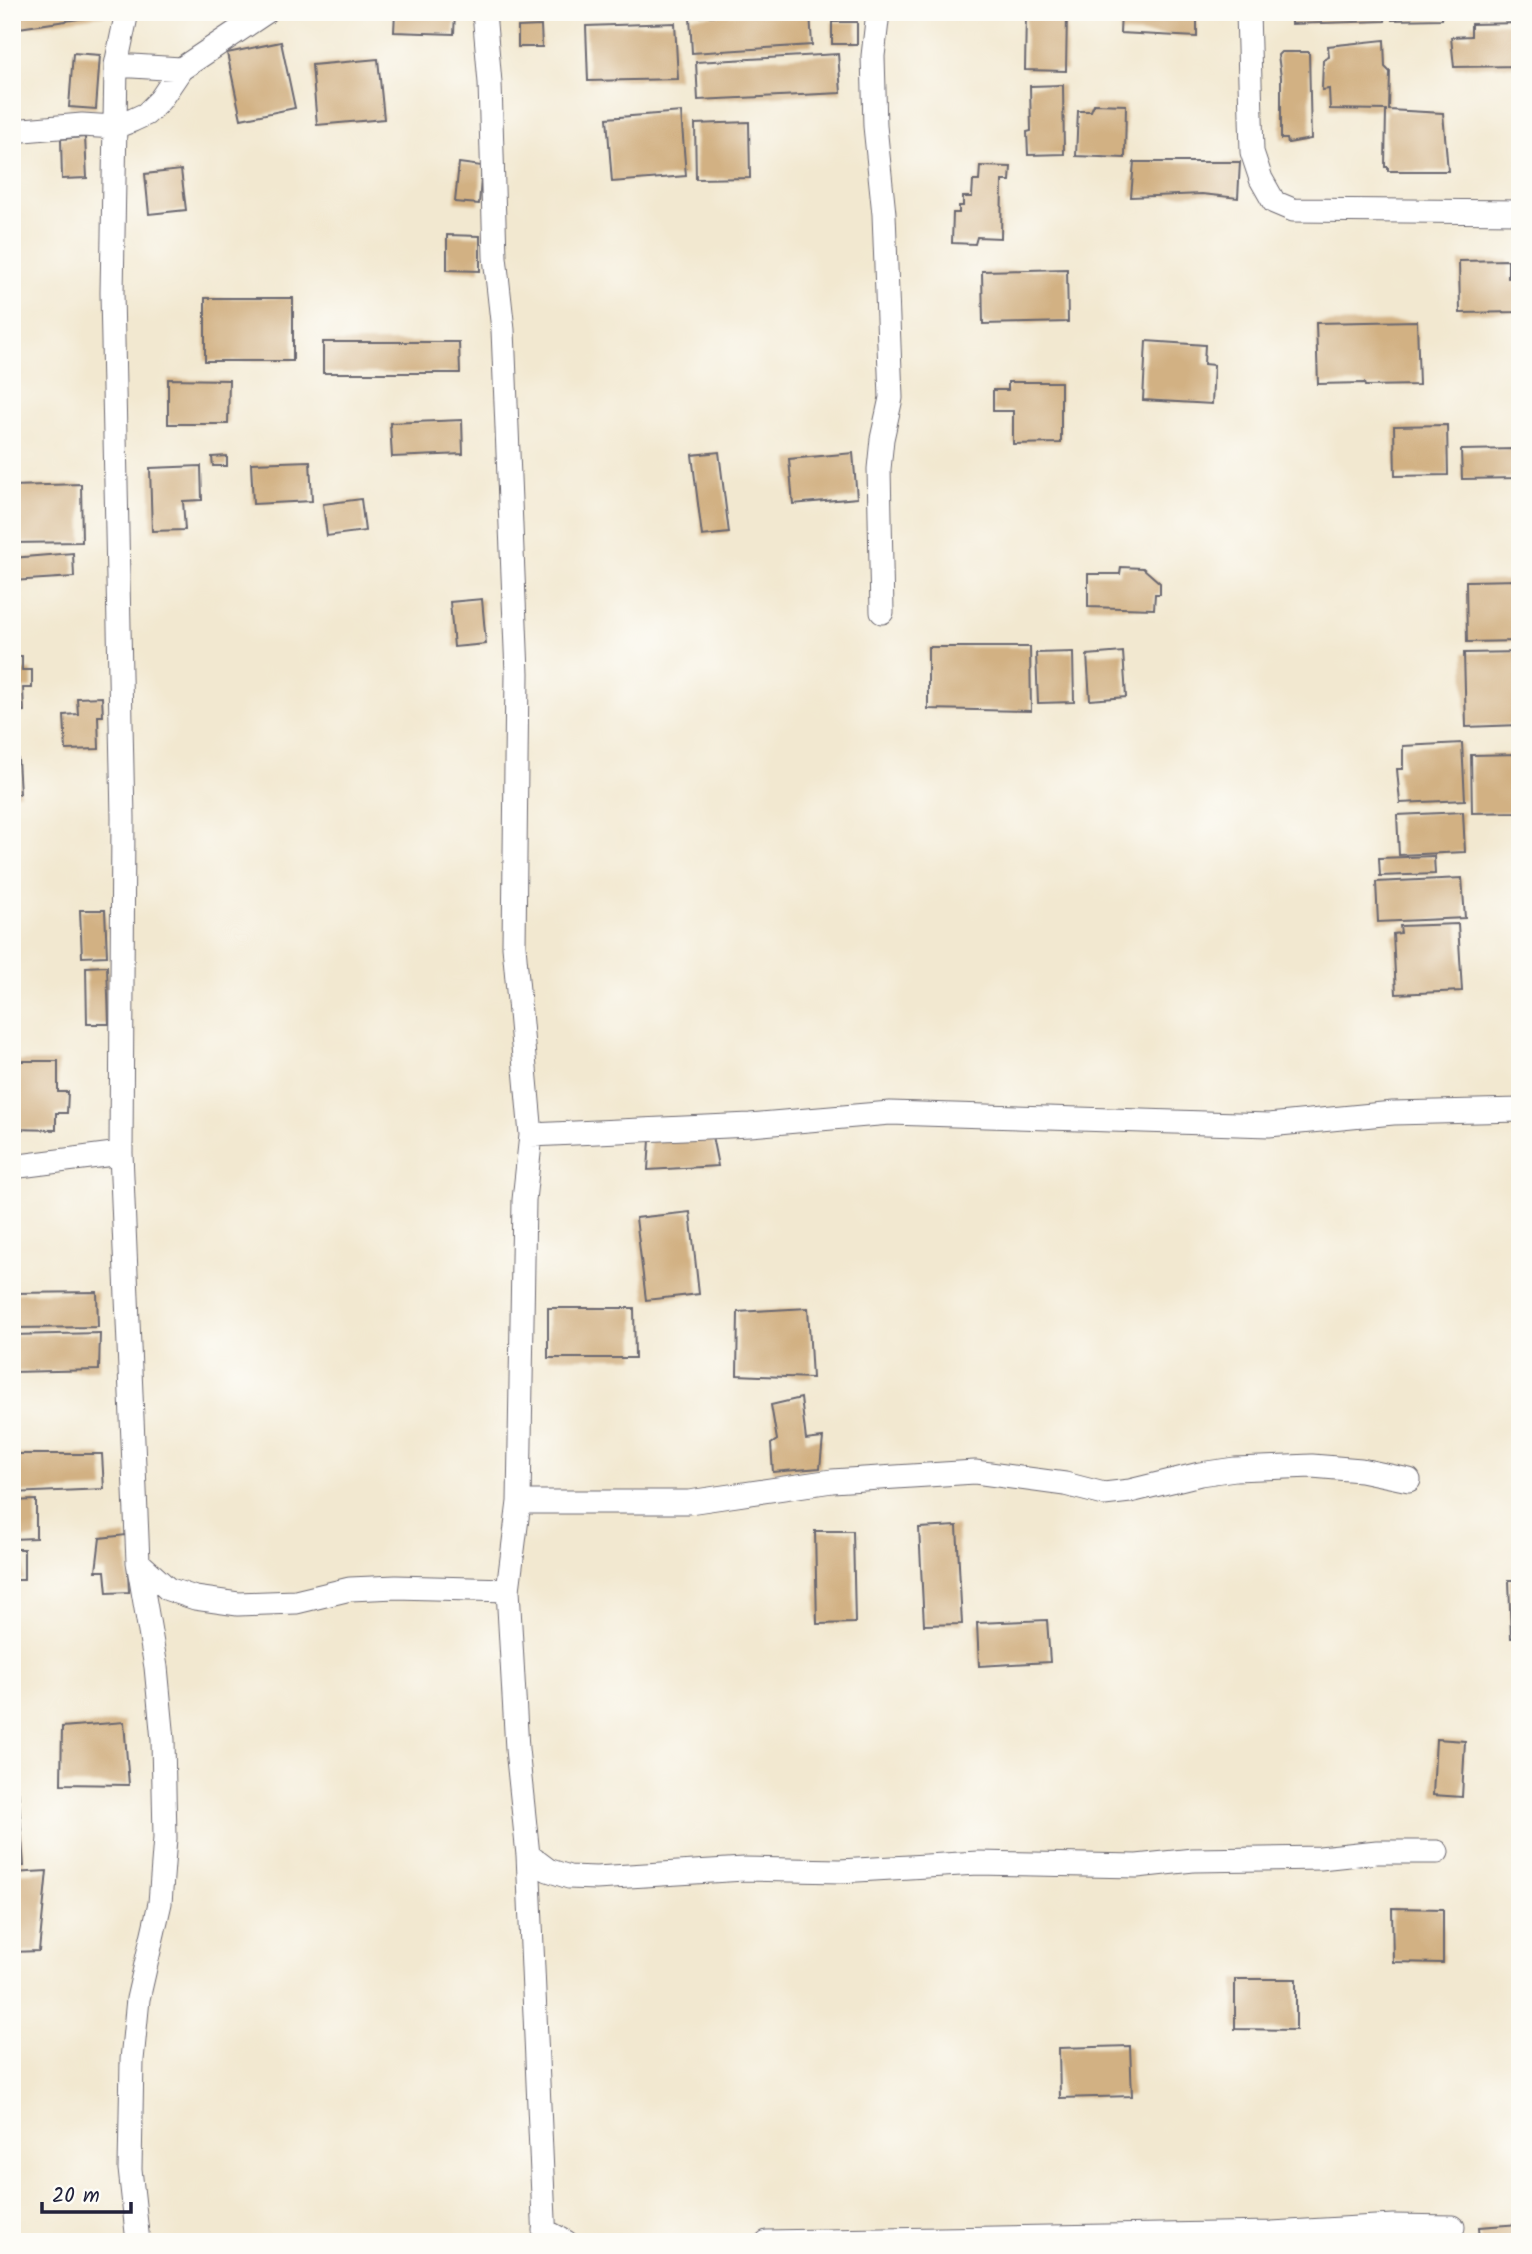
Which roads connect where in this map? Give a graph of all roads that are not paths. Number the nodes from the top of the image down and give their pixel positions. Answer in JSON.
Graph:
{"nodes":[{"id":1,"x":127,"y":12,"type":"edge"},
{"id":2,"x":266,"y":12,"type":"edge"},
{"id":3,"x":484,"y":12,"type":"edge"},
{"id":4,"x":878,"y":12,"type":"edge"},
{"id":5,"x":1248,"y":12,"type":"edge"},
{"id":6,"x":116,"y":65,"type":"junction"},
{"id":7,"x":181,"y":69,"type":"junction"},
{"id":8,"x":115,"y":127,"type":"junction"},
{"id":9,"x":12,"y":131,"type":"edge"},
{"id":10,"x":1520,"y":212,"type":"edge"},
{"id":11,"x":881,"y":612,"type":"dead end"},
{"id":12,"x":1520,"y":1110,"type":"edge"},
{"id":13,"x":531,"y":1136,"type":"junction"},
{"id":14,"x":121,"y":1153,"type":"junction"},
{"id":15,"x":12,"y":1167,"type":"edge"},
{"id":16,"x":1409,"y":1480,"type":"dead end"},
{"id":17,"x":519,"y":1502,"type":"junction"},
{"id":18,"x":138,"y":1562,"type":"junction"},
{"id":19,"x":508,"y":1590,"type":"junction"},
{"id":20,"x":1437,"y":1852,"type":"dead end"},
{"id":21,"x":528,"y":1855,"type":"junction"},
{"id":22,"x":1453,"y":2227,"type":"dead end"},
{"id":23,"x":544,"y":2236,"type":"edge"},
{"id":24,"x":138,"y":2242,"type":"edge"},
{"id":25,"x":566,"y":2242,"type":"edge"},
{"id":26,"x":767,"y":2242,"type":"edge"}],
"edges":[{"from":1,"to":6,"type":"street"},
{"from":2,"to":7,"type":"street"},
{"from":3,"to":13,"type":"street"},
{"from":4,"to":11,"type":"street"},
{"from":5,"to":10,"type":"street"},
{"from":6,"to":7,"type":"street"},
{"from":6,"to":8,"type":"street"},
{"from":7,"to":8,"type":"street"},
{"from":8,"to":9,"type":"street"},
{"from":8,"to":14,"type":"street"},
{"from":12,"to":13,"type":"street"},
{"from":13,"to":17,"type":"street"},
{"from":14,"to":15,"type":"street"},
{"from":14,"to":18,"type":"street"},
{"from":16,"to":17,"type":"street"},
{"from":17,"to":19,"type":"street"},
{"from":18,"to":19,"type":"street"},
{"from":18,"to":24,"type":"street"},
{"from":19,"to":21,"type":"street"},
{"from":20,"to":21,"type":"street"},
{"from":21,"to":23,"type":"street"},
{"from":22,"to":26,"type":"street"},
{"from":23,"to":25,"type":"street"}]}
